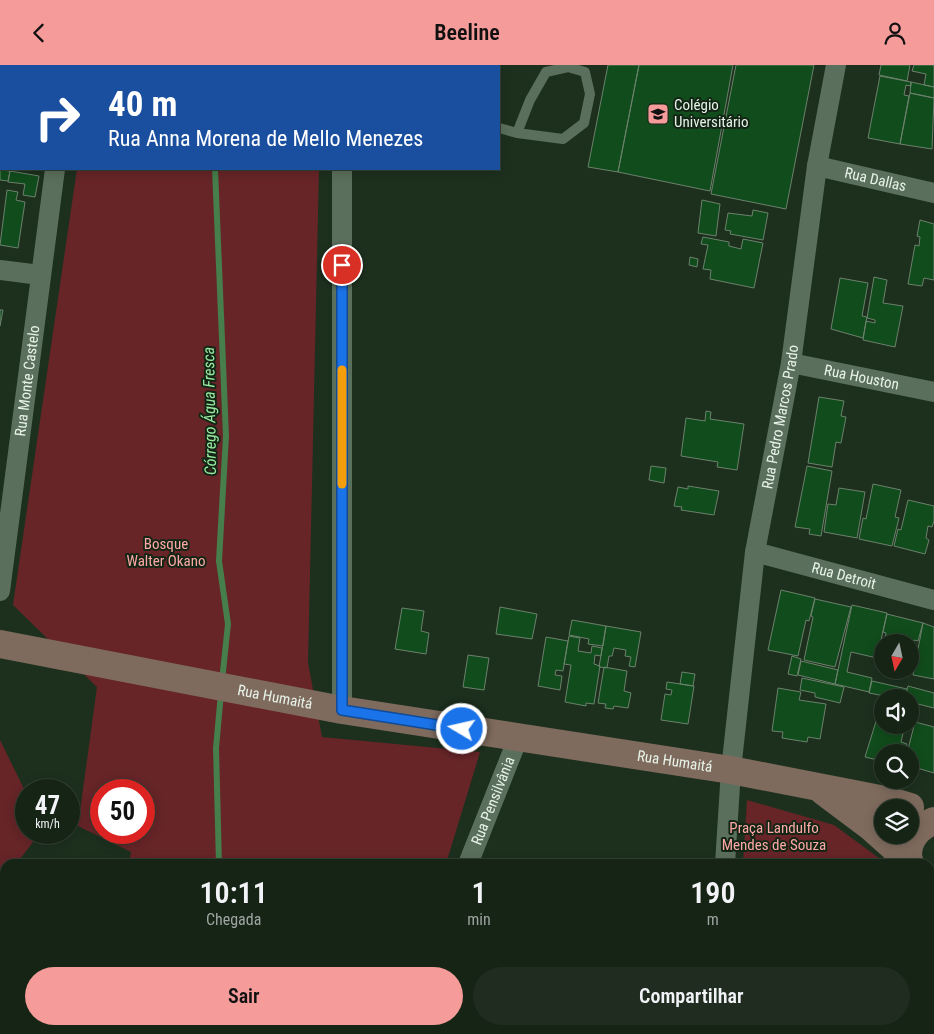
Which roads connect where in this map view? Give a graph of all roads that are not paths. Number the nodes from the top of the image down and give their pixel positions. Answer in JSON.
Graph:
{"nodes":[{"id":1,"x":836,"y":65,"type":"edge"},
{"id":2,"x":500,"y":128,"type":"edge"},
{"id":3,"x":517,"y":133,"type":"junction"},
{"id":4,"x":817,"y":166,"type":"junction"},
{"id":5,"x":55,"y":170,"type":"edge"},
{"id":6,"x":342,"y":170,"type":"edge"},
{"id":7,"x":934,"y":193,"type":"edge"},
{"id":8,"x":0,"y":270,"type":"edge"},
{"id":9,"x":40,"y":275,"type":"junction"},
{"id":10,"x":791,"y":363,"type":"junction"},
{"id":11,"x":934,"y":392,"type":"edge"},
{"id":12,"x":755,"y":552,"type":"junction"},
{"id":13,"x":0,"y":591,"type":"edge"},
{"id":14,"x":934,"y":601,"type":"edge"},
{"id":15,"x":0,"y":644,"type":"edge"},
{"id":16,"x":342,"y":710,"type":"junction"},
{"id":17,"x":518,"y":738,"type":"junction"},
{"id":18,"x":732,"y":770,"type":"junction"},
{"id":19,"x":818,"y":787,"type":"junction"},
{"id":20,"x":880,"y":799,"type":"edge"},
{"id":21,"x":919,"y":811,"type":"edge"},
{"id":22,"x":934,"y":816,"type":"edge"},
{"id":23,"x":934,"y":821,"type":"edge"},
{"id":24,"x":470,"y":859,"type":"edge"},
{"id":25,"x":726,"y":859,"type":"edge"},
{"id":26,"x":907,"y":859,"type":"edge"},
{"id":27,"x":910,"y":859,"type":"edge"}],
"edges":[{"from":1,"to":4,"type":"street","name":"Rua Pedro Marcos Prado"},
{"from":2,"to":3,"type":"lane"},
{"from":3,"to":3,"type":"lane"},
{"from":4,"to":7,"type":"street","name":"Rua Dallas"},
{"from":4,"to":10,"type":"street","name":"Rua Pedro Marcos Prado"},
{"from":5,"to":9,"type":"street","name":"Rua Monte Castelo"},
{"from":6,"to":16,"type":"street"},
{"from":8,"to":9,"type":"street"},
{"from":9,"to":13,"type":"street","name":"Rua Monte Castelo"},
{"from":10,"to":11,"type":"street","name":"Rua Houston"},
{"from":10,"to":12,"type":"street","name":"Rua Pedro Marcos Prado"},
{"from":12,"to":14,"type":"street","name":"Rua Detroit"},
{"from":12,"to":18,"type":"street","name":"Rua Pedro Marcos Prado"},
{"from":15,"to":16,"type":"main road","name":"Rua Humaitá"},
{"from":16,"to":17,"type":"main road","name":"Rua Humaitá"},
{"from":17,"to":18,"type":"main road","name":"Rua Humaitá"},
{"from":17,"to":24,"type":"street","name":"Rua Pensilvânia"},
{"from":18,"to":19,"type":"main road","name":"Rua Humaitá"},
{"from":18,"to":25,"type":"street","name":"Rua Pedro Marcos Prado"},
{"from":19,"to":20,"type":"main road","name":"Rua Humaitá"},
{"from":19,"to":26,"type":"main road","name":"Rua Humaitá"},
{"from":21,"to":22,"type":"main road","name":"Rua Humaitá"},
{"from":23,"to":27,"type":"main road"}]}
